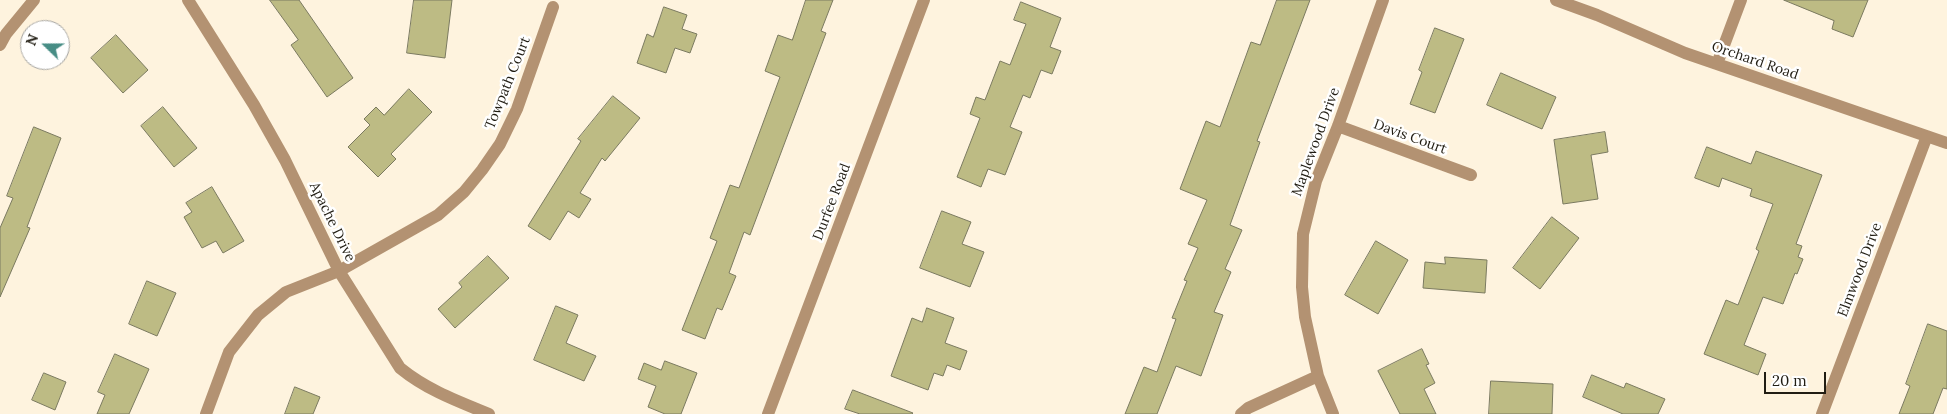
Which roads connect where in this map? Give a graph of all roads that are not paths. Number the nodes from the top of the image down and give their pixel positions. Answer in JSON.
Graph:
{"nodes":[{"id":1,"x":34,"y":0,"type":"edge"},
{"id":2,"x":188,"y":0,"type":"edge"},
{"id":3,"x":924,"y":0,"type":"edge"},
{"id":4,"x":1382,"y":0,"type":"edge"},
{"id":5,"x":1556,"y":0,"type":"edge"},
{"id":6,"x":1741,"y":0,"type":"edge"},
{"id":7,"x":553,"y":7,"type":"dead end"},
{"id":8,"x":0,"y":45,"type":"edge"},
{"id":9,"x":1717,"y":64,"type":"junction"},
{"id":10,"x":1338,"y":126,"type":"junction"},
{"id":11,"x":1927,"y":136,"type":"junction"},
{"id":12,"x":1947,"y":143,"type":"edge"},
{"id":13,"x":1472,"y":175,"type":"dead end"},
{"id":14,"x":339,"y":271,"type":"junction"},
{"id":15,"x":1318,"y":376,"type":"junction"},
{"id":16,"x":206,"y":414,"type":"edge"},
{"id":17,"x":489,"y":414,"type":"edge"},
{"id":18,"x":768,"y":414,"type":"edge"},
{"id":19,"x":1241,"y":414,"type":"edge"},
{"id":20,"x":1333,"y":414,"type":"edge"},
{"id":21,"x":1822,"y":414,"type":"edge"}],
"edges":[{"from":1,"to":8,"type":"street"},
{"from":2,"to":14,"type":"street","name":"Apache Drive"},
{"from":3,"to":18,"type":"street","name":"Durfee Road"},
{"from":4,"to":10,"type":"street","name":"Maplewood Drive"},
{"from":5,"to":9,"type":"street","name":"Orchard Road"},
{"from":6,"to":9,"type":"street"},
{"from":7,"to":14,"type":"street","name":"Towpath Court"},
{"from":9,"to":11,"type":"street","name":"Orchard Road"},
{"from":10,"to":13,"type":"street","name":"Davis Court"},
{"from":10,"to":15,"type":"street","name":"Maplewood Drive"},
{"from":11,"to":12,"type":"street","name":"Orchard Road"},
{"from":11,"to":21,"type":"street","name":"Elmwood Drive"},
{"from":14,"to":16,"type":"street","name":"Towpath Court"},
{"from":14,"to":17,"type":"street","name":"Apache Drive"},
{"from":15,"to":19,"type":"street"},
{"from":15,"to":20,"type":"street","name":"Maplewood Drive"}]}
